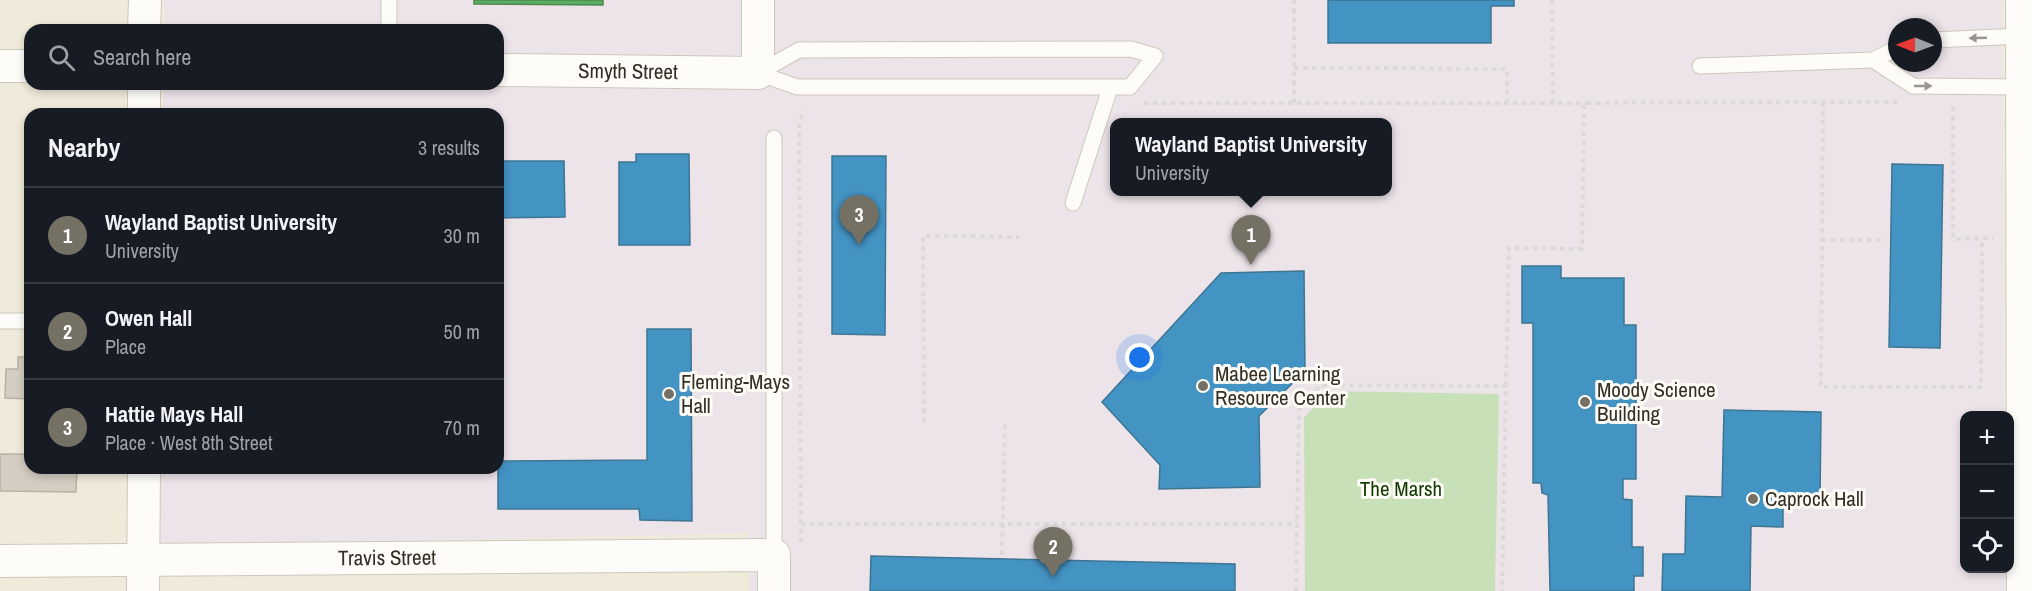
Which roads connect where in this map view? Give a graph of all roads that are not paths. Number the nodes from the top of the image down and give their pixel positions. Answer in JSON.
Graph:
{"nodes":[{"id":1,"x":144,"y":0,"type":"edge"},
{"id":2,"x":389,"y":0,"type":"edge"},
{"id":3,"x":758,"y":0,"type":"edge"},
{"id":4,"x":2024,"y":22,"type":"edge"},
{"id":5,"x":144,"y":24,"type":"edge"},
{"id":6,"x":389,"y":24,"type":"edge"},
{"id":7,"x":1942,"y":38,"type":"edge"},
{"id":8,"x":1888,"y":52,"type":"edge"},
{"id":9,"x":1873,"y":60,"type":"junction"},
{"id":10,"x":0,"y":66,"type":"edge"},
{"id":11,"x":24,"y":66,"type":"edge"},
{"id":12,"x":1700,"y":66,"type":"dead end"},
{"id":13,"x":504,"y":70,"type":"edge"},
{"id":14,"x":758,"y":73,"type":"junction"},
{"id":15,"x":1110,"y":87,"type":"junction"},
{"id":16,"x":144,"y":90,"type":"edge"},
{"id":17,"x":2025,"y":96,"type":"edge"},
{"id":18,"x":144,"y":108,"type":"edge"},
{"id":19,"x":774,"y":138,"type":"dead end"},
{"id":20,"x":1073,"y":203,"type":"dead end"},
{"id":21,"x":0,"y":321,"type":"edge"},
{"id":22,"x":24,"y":321,"type":"edge"},
{"id":23,"x":144,"y":474,"type":"edge"},
{"id":24,"x":787,"y":551,"type":"junction"},
{"id":25,"x":2028,"y":553,"type":"edge"},
{"id":26,"x":0,"y":561,"type":"edge"},
{"id":27,"x":143,"y":576,"type":"edge"},
{"id":28,"x":774,"y":591,"type":"edge"},
{"id":29,"x":2023,"y":591,"type":"edge"}],
"edges":[{"from":1,"to":5,"type":"street"},
{"from":2,"to":6,"type":"lane"},
{"from":3,"to":14,"type":"street"},
{"from":4,"to":7,"type":"lane","one_way":true},
{"from":4,"to":17,"type":"street"},
{"from":8,"to":9,"type":"lane"},
{"from":9,"to":12,"type":"lane"},
{"from":9,"to":17,"type":"lane","one_way":true},
{"from":10,"to":11,"type":"street"},
{"from":13,"to":14,"type":"street","name":"Smyth Street"},
{"from":14,"to":15,"type":"lane"},
{"from":14,"to":15,"type":"lane"},
{"from":15,"to":20,"type":"lane"},
{"from":16,"to":18,"type":"street"},
{"from":17,"to":25,"type":"street"},
{"from":19,"to":24,"type":"lane"},
{"from":21,"to":22,"type":"lane"},
{"from":23,"to":27,"type":"street"},
{"from":24,"to":27,"type":"street","name":"Travis Street"},
{"from":24,"to":28,"type":"street"},
{"from":25,"to":29,"type":"street"},
{"from":26,"to":27,"type":"street","name":"Travis Street"}]}
